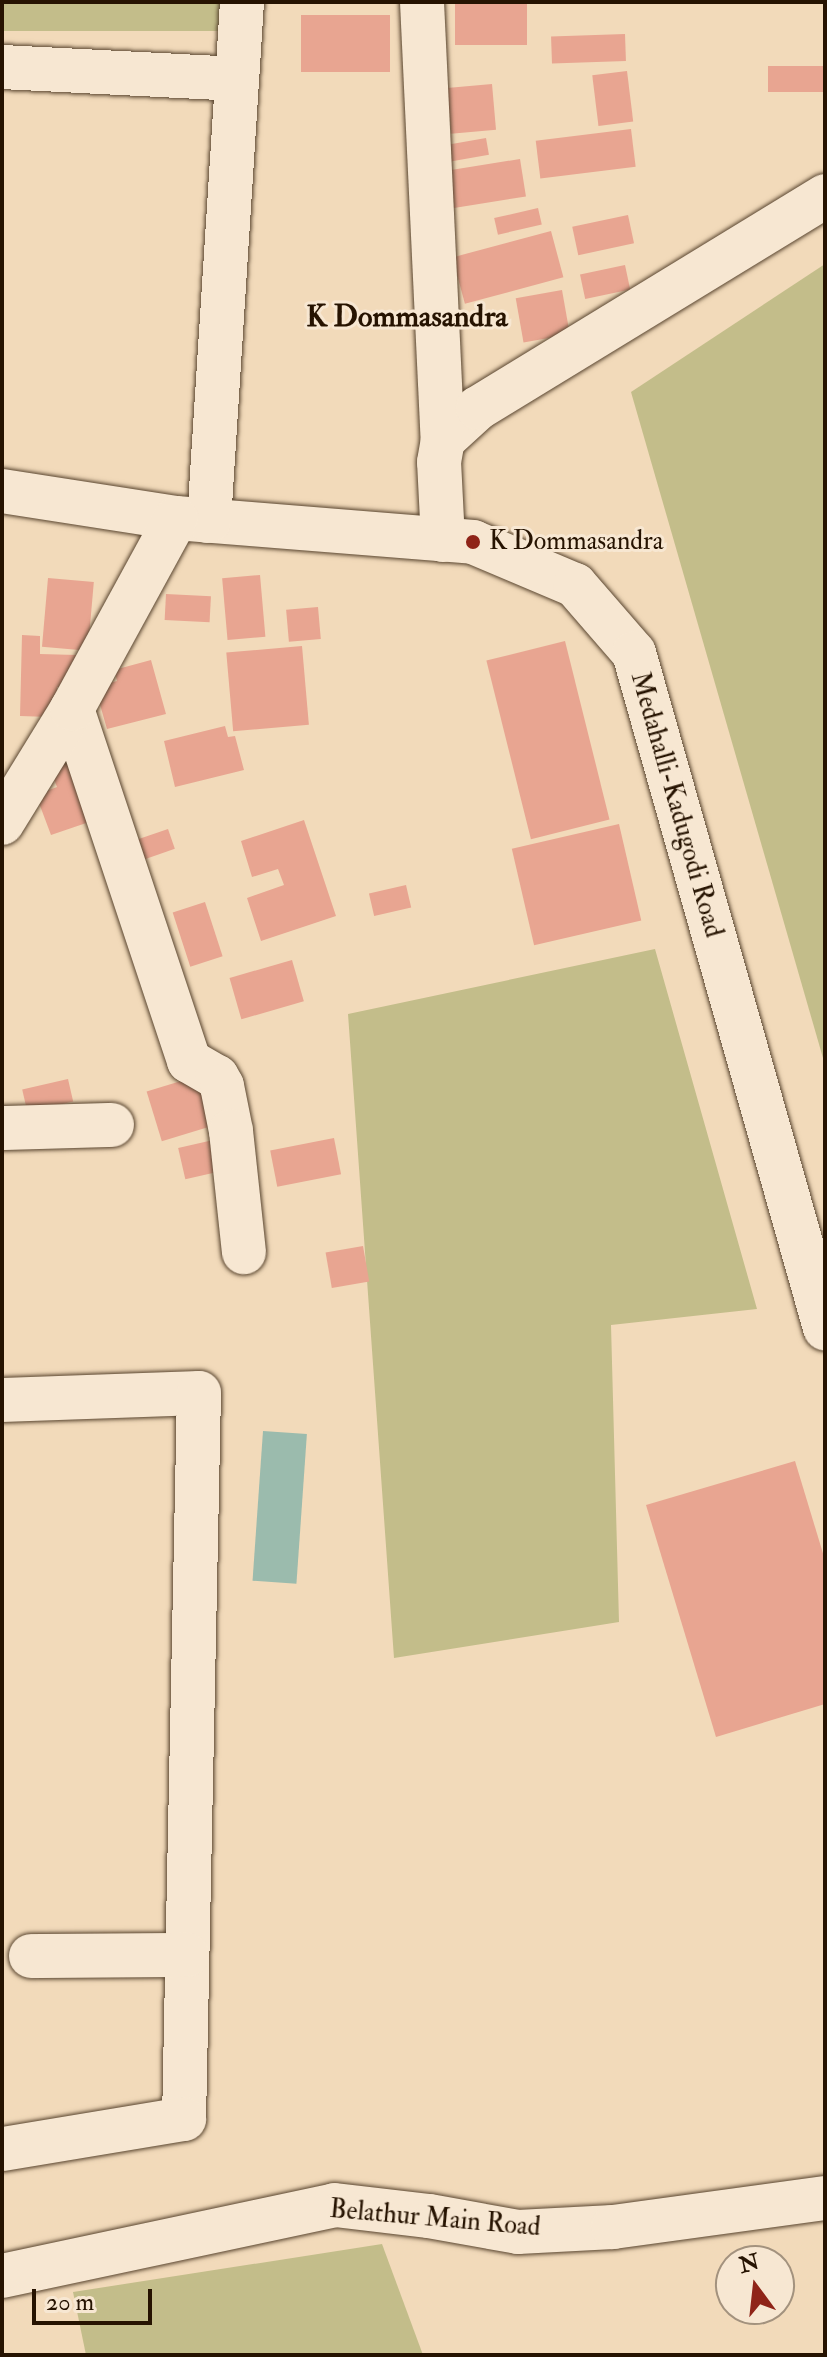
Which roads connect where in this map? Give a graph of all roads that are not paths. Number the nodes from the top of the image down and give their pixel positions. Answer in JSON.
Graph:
{"nodes":[{"id":1,"x":242,"y":2,"type":"edge"},
{"id":2,"x":422,"y":2,"type":"edge"},
{"id":3,"x":2,"y":67,"type":"edge"},
{"id":4,"x":237,"y":79,"type":"junction"},
{"id":5,"x":825,"y":196,"type":"edge"},
{"id":6,"x":443,"y":440,"type":"junction"},
{"id":7,"x":2,"y":491,"type":"edge"},
{"id":8,"x":193,"y":520,"type":"junction"},
{"id":9,"x":443,"y":540,"type":"junction"},
{"id":10,"x":72,"y":709,"type":"junction"},
{"id":11,"x":2,"y":823,"type":"edge"},
{"id":12,"x":112,"y":1125,"type":"dead end"},
{"id":13,"x":2,"y":1128,"type":"edge"},
{"id":14,"x":244,"y":1252,"type":"dead end"},
{"id":15,"x":825,"y":1328,"type":"edge"},
{"id":16,"x":2,"y":1400,"type":"edge"},
{"id":17,"x":187,"y":1955,"type":"junction"},
{"id":18,"x":31,"y":1956,"type":"dead end"},
{"id":19,"x":2,"y":2149,"type":"edge"},
{"id":20,"x":825,"y":2198,"type":"edge"},
{"id":21,"x":2,"y":2276,"type":"edge"}],
"edges":[{"from":1,"to":4,"type":"street"},
{"from":2,"to":6,"type":"street"},
{"from":3,"to":4,"type":"street"},
{"from":4,"to":8,"type":"street"},
{"from":5,"to":6,"type":"street"},
{"from":6,"to":9,"type":"street"},
{"from":7,"to":8,"type":"street","name":"Medahalli-Kadugodi Road"},
{"from":8,"to":9,"type":"street","name":"Medahalli-Kadugodi Road"},
{"from":8,"to":10,"type":"street"},
{"from":9,"to":15,"type":"street","name":"Medahalli-Kadugodi Road"},
{"from":10,"to":11,"type":"street"},
{"from":10,"to":14,"type":"street"},
{"from":12,"to":13,"type":"street"},
{"from":16,"to":17,"type":"street"},
{"from":17,"to":18,"type":"street"},
{"from":17,"to":19,"type":"street"},
{"from":20,"to":21,"type":"street","name":"Belathur Main Road"}]}
